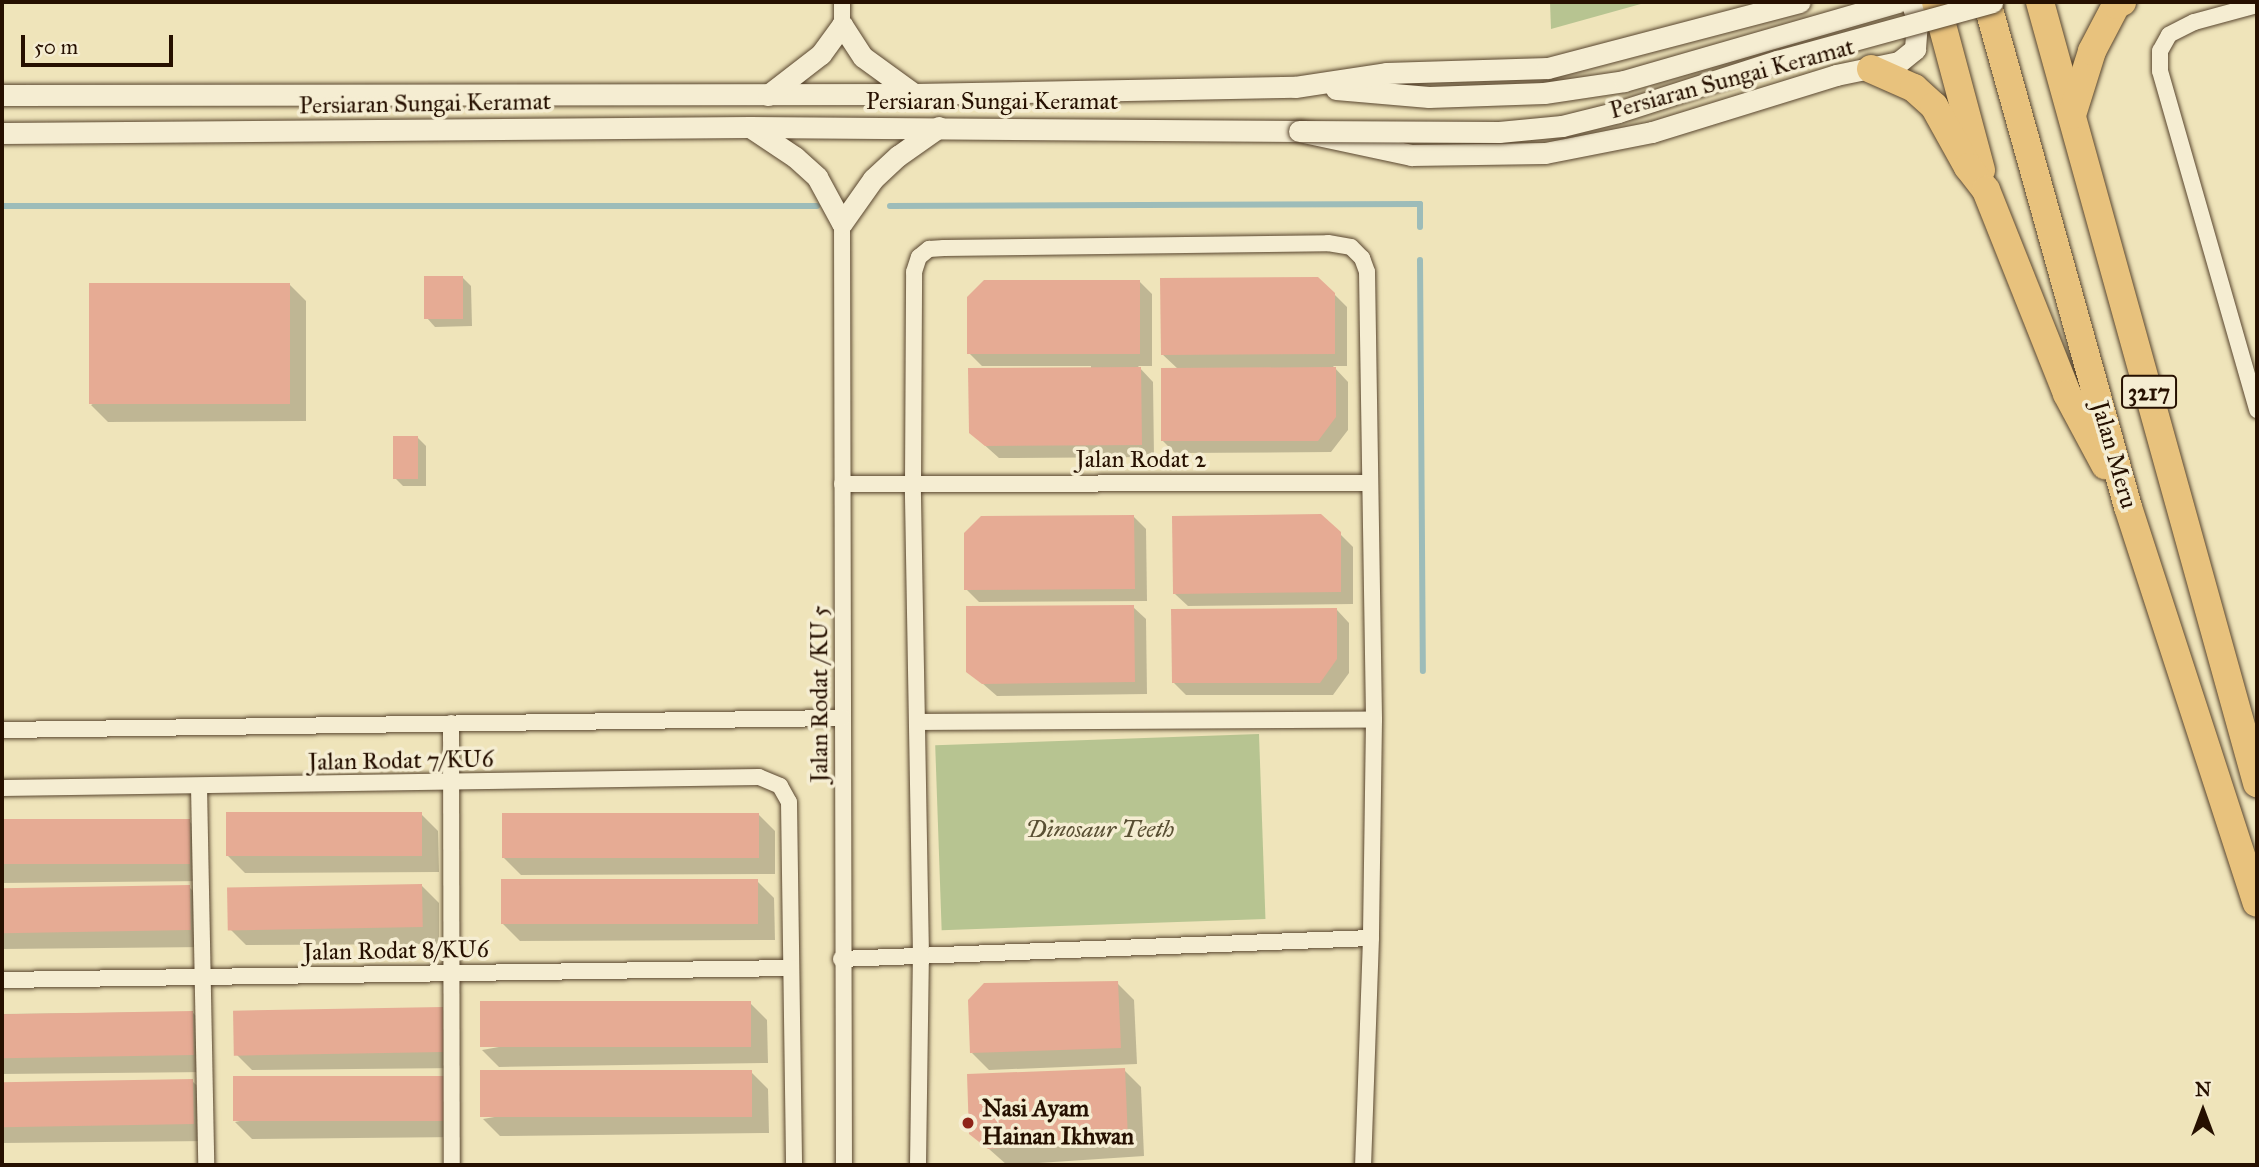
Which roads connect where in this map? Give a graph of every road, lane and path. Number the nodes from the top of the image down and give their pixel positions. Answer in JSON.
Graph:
{"nodes":[{"id":1,"x":842,"y":2,"type":"edge"},
{"id":2,"x":1799,"y":2,"type":"edge"},
{"id":3,"x":1898,"y":2,"type":"edge"},
{"id":4,"x":1911,"y":2,"type":"edge"},
{"id":5,"x":1936,"y":2,"type":"edge"},
{"id":6,"x":2040,"y":2,"type":"edge"},
{"id":7,"x":2122,"y":2,"type":"edge"},
{"id":8,"x":1976,"y":4,"type":"edge"},
{"id":9,"x":2257,"y":5,"type":"edge"},
{"id":10,"x":842,"y":25,"type":"junction"},
{"id":11,"x":1871,"y":69,"type":"junction"},
{"id":12,"x":1300,"y":86,"type":"junction"},
{"id":13,"x":915,"y":94,"type":"junction"},
{"id":14,"x":2,"y":95,"type":"edge"},
{"id":15,"x":326,"y":95,"type":"junction"},
{"id":16,"x":768,"y":95,"type":"junction"},
{"id":17,"x":2072,"y":115,"type":"junction"},
{"id":18,"x":750,"y":127,"type":"junction"},
{"id":19,"x":939,"y":127,"type":"junction"},
{"id":20,"x":356,"y":131,"type":"junction"},
{"id":21,"x":1300,"y":131,"type":"junction"},
{"id":22,"x":2,"y":133,"type":"edge"},
{"id":23,"x":1986,"y":190,"type":"junction"},
{"id":24,"x":842,"y":223,"type":"junction"},
{"id":25,"x":2257,"y":410,"type":"edge"},
{"id":26,"x":912,"y":483,"type":"junction"},
{"id":27,"x":1370,"y":483,"type":"junction"},
{"id":28,"x":842,"y":484,"type":"junction"},
{"id":29,"x":2128,"y":507,"type":"junction"},
{"id":30,"x":843,"y":718,"type":"junction"},
{"id":31,"x":1374,"y":720,"type":"junction"},
{"id":32,"x":918,"y":722,"type":"junction"},
{"id":33,"x":451,"y":723,"type":"junction"},
{"id":34,"x":2,"y":730,"type":"edge"},
{"id":35,"x":452,"y":783,"type":"junction"},
{"id":36,"x":2257,"y":783,"type":"edge"},
{"id":37,"x":199,"y":786,"type":"junction"},
{"id":38,"x":2,"y":788,"type":"edge"},
{"id":39,"x":2257,"y":904,"type":"edge"},
{"id":40,"x":1371,"y":939,"type":"junction"},
{"id":41,"x":921,"y":956,"type":"junction"},
{"id":42,"x":841,"y":959,"type":"junction"},
{"id":43,"x":791,"y":968,"type":"junction"},
{"id":44,"x":453,"y":972,"type":"junction"},
{"id":45,"x":2,"y":979,"type":"edge"},
{"id":46,"x":202,"y":979,"type":"junction"},
{"id":47,"x":206,"y":1165,"type":"edge"},
{"id":48,"x":452,"y":1165,"type":"edge"},
{"id":49,"x":794,"y":1165,"type":"edge"},
{"id":50,"x":844,"y":1165,"type":"edge"},
{"id":51,"x":918,"y":1165,"type":"edge"},
{"id":52,"x":1363,"y":1165,"type":"edge"}],
"edges":[{"from":1,"to":10,"type":"street"},
{"from":2,"to":12,"type":"street","name":"Persiaran Sungai Keramat"},
{"from":3,"to":12,"type":"street"},
{"from":4,"to":11,"type":"street","name":"Persiaran Sungai Keramat"},
{"from":5,"to":23,"type":"highway"},
{"from":6,"to":17,"type":"highway","name":"Jalan Meru","number":"3217"},
{"from":7,"to":17,"type":"highway"},
{"from":8,"to":21,"type":"street","bridge":true},
{"from":8,"to":29,"type":"highway","name":"Jalan Meru","number":"3217"},
{"from":9,"to":25,"type":"street"},
{"from":10,"to":13,"type":"street"},
{"from":10,"to":16,"type":"street"},
{"from":11,"to":21,"type":"street","name":"Persiaran Sungai Keramat"},
{"from":11,"to":23,"type":"highway"},
{"from":12,"to":13,"type":"street","name":"Persiaran Sungai Keramat"},
{"from":13,"to":16,"type":"street","name":"Persiaran Sungai Keramat"},
{"from":14,"to":15,"type":"street","name":"Persiaran Sungai Keramat"},
{"from":15,"to":16,"type":"street","name":"Persiaran Sungai Keramat"},
{"from":15,"to":20,"type":"street"},
{"from":17,"to":36,"type":"highway","name":"Jalan Meru","number":"3217"},
{"from":18,"to":19,"type":"street","name":"Persiaran Sungai Keramat"},
{"from":18,"to":20,"type":"street","name":"Persiaran Sungai Keramat"},
{"from":18,"to":24,"type":"street"},
{"from":19,"to":21,"type":"street","name":"Persiaran Sungai Keramat"},
{"from":19,"to":24,"type":"street"},
{"from":20,"to":22,"type":"street","name":"Persiaran Sungai Keramat"},
{"from":23,"to":29,"type":"highway"},
{"from":24,"to":28,"type":"street","name":"Jalan Rodat /KU 5"},
{"from":26,"to":27,"type":"street","name":"Jalan Rodat 2"},
{"from":26,"to":27,"type":"street"},
{"from":26,"to":28,"type":"street","name":"Jalan Rodat 2"},
{"from":26,"to":32,"type":"street"},
{"from":27,"to":31,"type":"street"},
{"from":28,"to":30,"type":"street","name":"Jalan Rodat /KU 5"},
{"from":29,"to":39,"type":"highway","name":"Jalan Meru","number":"3217"},
{"from":30,"to":33,"type":"street"},
{"from":30,"to":42,"type":"street","name":"Jalan Rodat /KU 5"},
{"from":31,"to":32,"type":"street"},
{"from":31,"to":40,"type":"street"},
{"from":32,"to":41,"type":"street"},
{"from":33,"to":34,"type":"street"},
{"from":33,"to":35,"type":"street"},
{"from":35,"to":37,"type":"street","name":"Jalan Rodat 7/KU6"},
{"from":35,"to":43,"type":"street","name":"Jalan Rodat 7/KU6"},
{"from":35,"to":44,"type":"street"},
{"from":37,"to":38,"type":"street","name":"Jalan Rodat 7/KU6"},
{"from":37,"to":46,"type":"street"},
{"from":40,"to":41,"type":"street"},
{"from":40,"to":52,"type":"street"},
{"from":41,"to":42,"type":"street"},
{"from":41,"to":51,"type":"street"},
{"from":42,"to":50,"type":"street","name":"Jalan Rodat /KU 5"},
{"from":43,"to":44,"type":"street","name":"Jalan Rodat 8/KU6"},
{"from":43,"to":49,"type":"street"},
{"from":44,"to":46,"type":"street","name":"Jalan Rodat 8/KU6"},
{"from":44,"to":48,"type":"street"},
{"from":45,"to":46,"type":"street","name":"Jalan Rodat 8/KU6"},
{"from":46,"to":47,"type":"street"}]}
